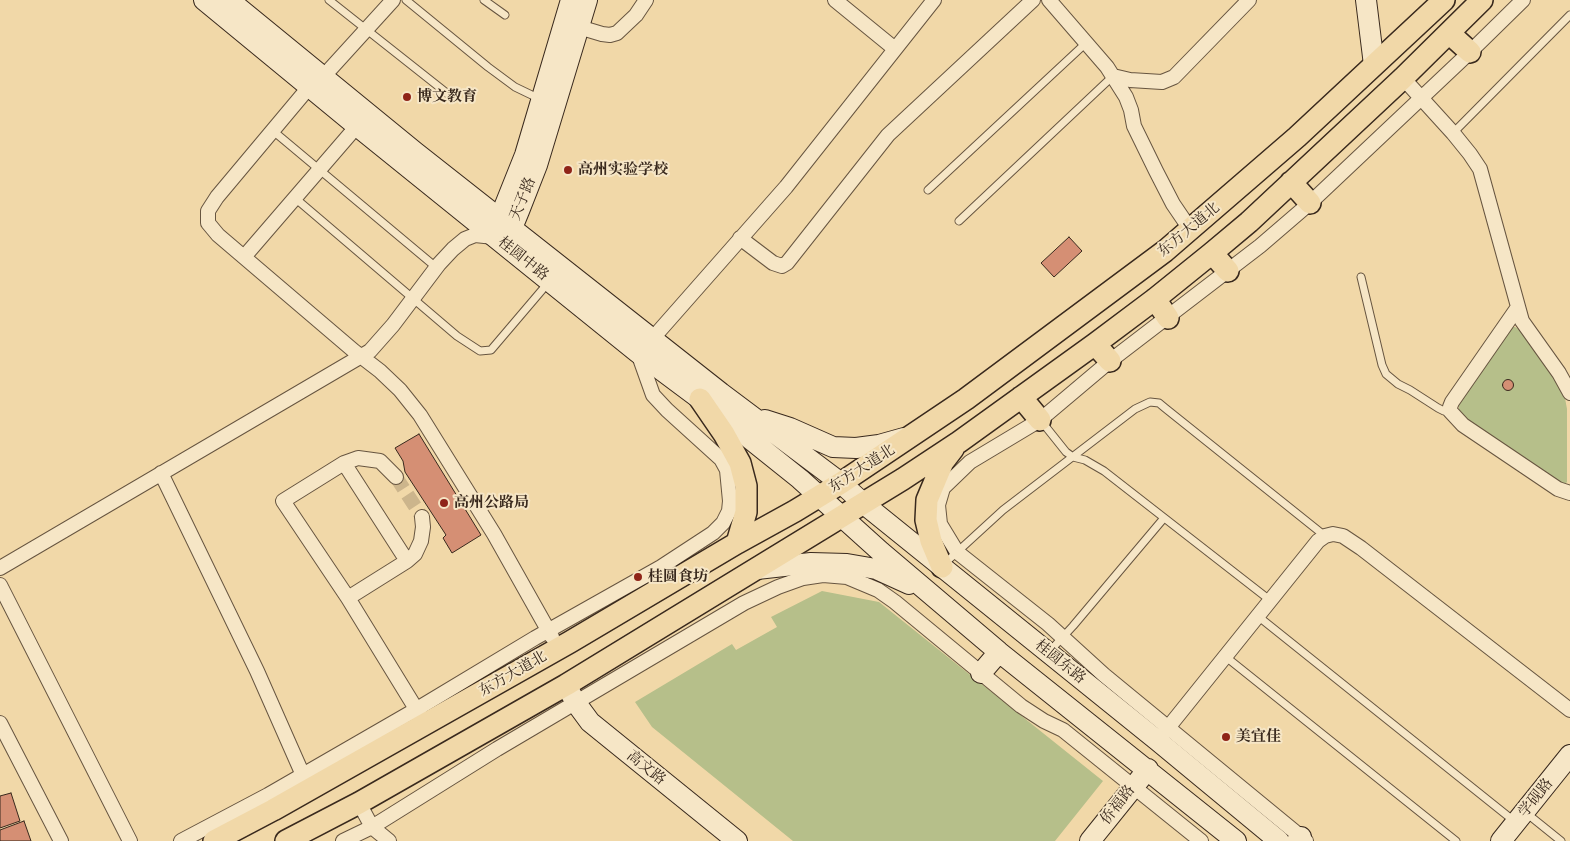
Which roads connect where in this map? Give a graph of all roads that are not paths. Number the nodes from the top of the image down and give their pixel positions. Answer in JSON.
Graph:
{"nodes":[{"id":1,"x":204,"y":0,"type":"edge"},
{"id":2,"x":229,"y":0,"type":"edge"},
{"id":3,"x":329,"y":0,"type":"edge"},
{"id":4,"x":393,"y":0,"type":"edge"},
{"id":5,"x":406,"y":0,"type":"edge"},
{"id":6,"x":484,"y":0,"type":"edge"},
{"id":7,"x":571,"y":0,"type":"edge"},
{"id":8,"x":587,"y":0,"type":"edge"},
{"id":9,"x":638,"y":0,"type":"edge"},
{"id":10,"x":646,"y":0,"type":"edge"},
{"id":11,"x":835,"y":0,"type":"edge"},
{"id":12,"x":934,"y":0,"type":"edge"},
{"id":13,"x":1033,"y":0,"type":"edge"},
{"id":14,"x":1049,"y":0,"type":"edge"},
{"id":15,"x":1249,"y":0,"type":"edge"},
{"id":16,"x":1366,"y":0,"type":"edge"},
{"id":17,"x":1444,"y":0,"type":"edge"},
{"id":18,"x":1482,"y":0,"type":"edge"},
{"id":19,"x":1522,"y":0,"type":"edge"},
{"id":20,"x":505,"y":15,"type":"dead end"},
{"id":21,"x":636,"y":15,"type":"junction"},
{"id":22,"x":1570,"y":15,"type":"edge"},
{"id":23,"x":571,"y":25,"type":"junction"},
{"id":24,"x":367,"y":30,"type":"junction"},
{"id":25,"x":1449,"y":33,"type":"junction"},
{"id":26,"x":1086,"y":43,"type":"junction"},
{"id":27,"x":894,"y":50,"type":"junction"},
{"id":28,"x":1470,"y":52,"type":"junction"},
{"id":29,"x":1374,"y":65,"type":"junction"},
{"id":30,"x":1112,"y":76,"type":"junction"},
{"id":31,"x":1404,"y":78,"type":"junction"},
{"id":32,"x":316,"y":81,"type":"junction"},
{"id":33,"x":453,"y":98,"type":"dead end"},
{"id":34,"x":1421,"y":98,"type":"junction"},
{"id":35,"x":548,"y":102,"type":"junction"},
{"id":36,"x":356,"y":126,"type":"junction"},
{"id":37,"x":272,"y":129,"type":"junction"},
{"id":38,"x":1453,"y":133,"type":"junction"},
{"id":39,"x":319,"y":169,"type":"junction"},
{"id":40,"x":1291,"y":182,"type":"junction"},
{"id":41,"x":928,"y":190,"type":"dead end"},
{"id":42,"x":295,"y":198,"type":"junction"},
{"id":43,"x":1310,"y":203,"type":"junction"},
{"id":44,"x":959,"y":222,"type":"dead end"},
{"id":45,"x":502,"y":228,"type":"junction"},
{"id":46,"x":1190,"y":229,"type":"junction"},
{"id":47,"x":740,"y":238,"type":"junction"},
{"id":48,"x":1212,"y":253,"type":"junction"},
{"id":49,"x":244,"y":257,"type":"junction"},
{"id":50,"x":1149,"y":263,"type":"junction"},
{"id":51,"x":437,"y":268,"type":"junction"},
{"id":52,"x":1228,"y":271,"type":"junction"},
{"id":53,"x":1361,"y":277,"type":"dead end"},
{"id":54,"x":550,"y":281,"type":"junction"},
{"id":55,"x":1162,"y":294,"type":"junction"},
{"id":56,"x":413,"y":299,"type":"junction"},
{"id":57,"x":1518,"y":307,"type":"junction"},
{"id":58,"x":1168,"y":318,"type":"junction"},
{"id":59,"x":653,"y":338,"type":"junction"},
{"id":60,"x":1095,"y":344,"type":"junction"},
{"id":61,"x":637,"y":352,"type":"junction"},
{"id":62,"x":360,"y":356,"type":"junction"},
{"id":63,"x":1110,"y":361,"type":"junction"},
{"id":64,"x":1570,"y":393,"type":"edge"},
{"id":65,"x":1021,"y":397,"type":"junction"},
{"id":66,"x":700,"y":400,"type":"junction"},
{"id":67,"x":1450,"y":411,"type":"junction"},
{"id":68,"x":751,"y":416,"type":"junction"},
{"id":69,"x":1040,"y":420,"type":"junction"},
{"id":70,"x":913,"y":435,"type":"junction"},
{"id":71,"x":958,"y":442,"type":"junction"},
{"id":72,"x":1073,"y":457,"type":"junction"},
{"id":73,"x":344,"y":463,"type":"junction"},
{"id":74,"x":161,"y":473,"type":"junction"},
{"id":75,"x":396,"y":477,"type":"tunnel mouth"},
{"id":76,"x":841,"y":484,"type":"junction"},
{"id":77,"x":1570,"y":493,"type":"edge"},
{"id":78,"x":820,"y":496,"type":"junction"},
{"id":79,"x":864,"y":504,"type":"junction"},
{"id":80,"x":422,"y":517,"type":"tunnel mouth"},
{"id":81,"x":842,"y":517,"type":"junction"},
{"id":82,"x":1164,"y":518,"type":"junction"},
{"id":83,"x":1325,"y":536,"type":"junction"},
{"id":84,"x":737,"y":543,"type":"junction"},
{"id":85,"x":949,"y":559,"type":"junction"},
{"id":86,"x":407,"y":561,"type":"junction"},
{"id":87,"x":0,"y":568,"type":"edge"},
{"id":88,"x":757,"y":569,"type":"junction"},
{"id":89,"x":690,"y":571,"type":"junction"},
{"id":90,"x":0,"y":585,"type":"edge"},
{"id":91,"x":932,"y":595,"type":"junction"},
{"id":92,"x":348,"y":598,"type":"junction"},
{"id":93,"x":706,"y":600,"type":"junction"},
{"id":94,"x":1271,"y":601,"type":"junction"},
{"id":95,"x":1258,"y":617,"type":"junction"},
{"id":96,"x":547,"y":631,"type":"junction"},
{"id":97,"x":1063,"y":637,"type":"junction"},
{"id":98,"x":559,"y":648,"type":"junction"},
{"id":99,"x":999,"y":652,"type":"junction"},
{"id":100,"x":1048,"y":653,"type":"junction"},
{"id":101,"x":1226,"y":657,"type":"junction"},
{"id":102,"x":981,"y":673,"type":"junction"},
{"id":103,"x":571,"y":694,"type":"junction"},
{"id":104,"x":1570,"y":710,"type":"edge"},
{"id":105,"x":421,"y":716,"type":"junction"},
{"id":106,"x":0,"y":723,"type":"edge"},
{"id":107,"x":1163,"y":734,"type":"junction"},
{"id":108,"x":1570,"y":756,"type":"edge"},
{"id":109,"x":1148,"y":769,"type":"junction"},
{"id":110,"x":306,"y":782,"type":"junction"},
{"id":111,"x":1133,"y":786,"type":"junction"},
{"id":112,"x":359,"y":803,"type":"junction"},
{"id":113,"x":1521,"y":817,"type":"junction"},
{"id":114,"x":372,"y":827,"type":"junction"},
{"id":115,"x":1301,"y":840,"type":"edge"},
{"id":116,"x":61,"y":841,"type":"edge"},
{"id":117,"x":130,"y":841,"type":"edge"},
{"id":118,"x":181,"y":841,"type":"edge"},
{"id":119,"x":214,"y":841,"type":"edge"},
{"id":120,"x":286,"y":841,"type":"edge"},
{"id":121,"x":343,"y":841,"type":"edge"},
{"id":122,"x":389,"y":841,"type":"edge"},
{"id":123,"x":737,"y":841,"type":"edge"},
{"id":124,"x":1090,"y":841,"type":"edge"},
{"id":125,"x":1201,"y":841,"type":"edge"},
{"id":126,"x":1236,"y":841,"type":"edge"},
{"id":127,"x":1279,"y":841,"type":"edge"},
{"id":128,"x":1456,"y":841,"type":"edge"},
{"id":129,"x":1501,"y":841,"type":"edge"},
{"id":130,"x":1560,"y":841,"type":"edge"}],
"edges":[{"from":1,"to":32,"type":"main road","name":"桂圆中路"},
{"from":2,"to":32,"type":"main road","name":"桂圆中路"},
{"from":3,"to":24,"type":"lane"},
{"from":4,"to":24,"type":"street"},
{"from":5,"to":35,"type":"lane"},
{"from":6,"to":20,"type":"lane"},
{"from":7,"to":23,"type":"main road","name":"天子路"},
{"from":8,"to":23,"type":"main road","name":"天子路"},
{"from":9,"to":21,"type":"lane"},
{"from":10,"to":21,"type":"street"},
{"from":11,"to":27,"type":"street"},
{"from":12,"to":27,"type":"street"},
{"from":13,"to":47,"type":"street"},
{"from":14,"to":26,"type":"street"},
{"from":15,"to":30,"type":"street"},
{"from":16,"to":29,"type":"main road"},
{"from":17,"to":29,"type":"main road","name":"东方大道北"},
{"from":18,"to":25,"type":"main road","name":"东方大道北"},
{"from":19,"to":28,"type":"street"},
{"from":21,"to":23,"type":"street"},
{"from":22,"to":38,"type":"lane"},
{"from":23,"to":35,"type":"main road","name":"天子路"},
{"from":24,"to":32,"type":"street"},
{"from":24,"to":33,"type":"lane"},
{"from":25,"to":28,"type":"main road"},
{"from":25,"to":31,"type":"main road","name":"东方大道北"},
{"from":26,"to":30,"type":"street"},
{"from":26,"to":41,"type":"lane"},
{"from":27,"to":47,"type":"street"},
{"from":28,"to":34,"type":"street"},
{"from":29,"to":46,"type":"main road","name":"东方大道北"},
{"from":30,"to":44,"type":"lane"},
{"from":30,"to":46,"type":"street"},
{"from":31,"to":34,"type":"street"},
{"from":31,"to":40,"type":"main road","name":"东方大道北"},
{"from":32,"to":36,"type":"main road","name":"桂圆中路"},
{"from":32,"to":37,"type":"street"},
{"from":32,"to":45,"type":"main road","name":"桂圆中路"},
{"from":34,"to":38,"type":"street"},
{"from":34,"to":43,"type":"street"},
{"from":35,"to":45,"type":"main road","name":"天子路"},
{"from":36,"to":39,"type":"street"},
{"from":36,"to":45,"type":"main road","name":"桂圆中路"},
{"from":37,"to":39,"type":"lane"},
{"from":37,"to":49,"type":"street"},
{"from":38,"to":57,"type":"street"},
{"from":39,"to":42,"type":"street"},
{"from":39,"to":51,"type":"lane"},
{"from":40,"to":43,"type":"main road"},
{"from":40,"to":48,"type":"main road","name":"东方大道北"},
{"from":42,"to":49,"type":"street"},
{"from":42,"to":56,"type":"lane"},
{"from":43,"to":52,"type":"street"},
{"from":45,"to":51,"type":"street"},
{"from":45,"to":54,"type":"main road","name":"桂圆中路"},
{"from":45,"to":59,"type":"main road","name":"桂圆中路"},
{"from":46,"to":50,"type":"main road","name":"东方大道北"},
{"from":47,"to":59,"type":"street"},
{"from":48,"to":52,"type":"main road"},
{"from":48,"to":55,"type":"main road","name":"东方大道北"},
{"from":49,"to":62,"type":"street"},
{"from":50,"to":55,"type":"main road"},
{"from":50,"to":70,"type":"main road","name":"东方大道北"},
{"from":51,"to":56,"type":"street"},
{"from":52,"to":58,"type":"street"},
{"from":53,"to":67,"type":"lane"},
{"from":54,"to":56,"type":"lane"},
{"from":54,"to":61,"type":"main road","name":"桂圆中路"},
{"from":55,"to":58,"type":"main road"},
{"from":55,"to":60,"type":"main road","name":"东方大道北"},
{"from":56,"to":62,"type":"street"},
{"from":57,"to":64,"type":"street"},
{"from":57,"to":67,"type":"street"},
{"from":58,"to":63,"type":"street"},
{"from":59,"to":68,"type":"main road","name":"桂圆中路"},
{"from":60,"to":63,"type":"main road"},
{"from":60,"to":65,"type":"main road","name":"东方大道北"},
{"from":61,"to":66,"type":"main road","name":"桂圆中路"},
{"from":61,"to":96,"type":"street"},
{"from":62,"to":74,"type":"street"},
{"from":62,"to":96,"type":"street"},
{"from":63,"to":69,"type":"street"},
{"from":65,"to":69,"type":"main road"},
{"from":65,"to":71,"type":"main road","name":"东方大道北"},
{"from":66,"to":78,"type":"main road","name":"桂圆中路"},
{"from":66,"to":84,"type":"main road"},
{"from":67,"to":77,"type":"street"},
{"from":68,"to":70,"type":"main road"},
{"from":68,"to":76,"type":"main road","name":"桂圆中路"},
{"from":69,"to":72,"type":"lane"},
{"from":69,"to":85,"type":"street"},
{"from":70,"to":76,"type":"main road","name":"东方大道北"},
{"from":71,"to":79,"type":"main road","name":"东方大道北"},
{"from":71,"to":85,"type":"main road"},
{"from":72,"to":82,"type":"lane"},
{"from":72,"to":83,"type":"lane"},
{"from":72,"to":85,"type":"lane"},
{"from":73,"to":75,"type":"street"},
{"from":73,"to":86,"type":"street"},
{"from":73,"to":92,"type":"street"},
{"from":74,"to":87,"type":"street"},
{"from":74,"to":110,"type":"street"},
{"from":76,"to":78,"type":"main road","name":"东方大道北"},
{"from":76,"to":79,"type":"main road","name":"桂圆东路"},
{"from":78,"to":81,"type":"main road","name":"桂圆中路"},
{"from":78,"to":84,"type":"main road","name":"东方大道北"},
{"from":79,"to":81,"type":"main road","name":"东方大道北"},
{"from":79,"to":85,"type":"main road","name":"桂圆东路"},
{"from":80,"to":86,"type":"street"},
{"from":81,"to":88,"type":"main road","name":"东方大道北"},
{"from":81,"to":91,"type":"main road","name":"桂圆东路"},
{"from":82,"to":94,"type":"lane"},
{"from":82,"to":97,"type":"lane"},
{"from":83,"to":94,"type":"street"},
{"from":83,"to":104,"type":"street"},
{"from":84,"to":89,"type":"main road","name":"东方大道北"},
{"from":85,"to":97,"type":"street"},
{"from":85,"to":100,"type":"main road","name":"桂圆东路"},
{"from":86,"to":92,"type":"street"},
{"from":88,"to":91,"type":"main road"},
{"from":88,"to":93,"type":"main road","name":"东方大道北"},
{"from":89,"to":93,"type":"main road"},
{"from":89,"to":98,"type":"main road","name":"东方大道北"},
{"from":90,"to":117,"type":"street"},
{"from":91,"to":99,"type":"main road","name":"桂圆东路"},
{"from":92,"to":105,"type":"street"},
{"from":93,"to":103,"type":"main road","name":"东方大道北"},
{"from":94,"to":95,"type":"street"},
{"from":95,"to":101,"type":"street"},
{"from":95,"to":113,"type":"lane"},
{"from":96,"to":98,"type":"street"},
{"from":96,"to":105,"type":"street"},
{"from":97,"to":100,"type":"lane"},
{"from":97,"to":107,"type":"street"},
{"from":98,"to":105,"type":"main road","name":"东方大道北"},
{"from":99,"to":102,"type":"main road"},
{"from":99,"to":109,"type":"main road","name":"桂圆东路"},
{"from":100,"to":107,"type":"main road","name":"桂圆东路"},
{"from":101,"to":107,"type":"street"},
{"from":101,"to":128,"type":"lane"},
{"from":102,"to":103,"type":"street"},
{"from":102,"to":111,"type":"street"},
{"from":103,"to":112,"type":"main road","name":"东方大道北"},
{"from":103,"to":114,"type":"street"},
{"from":103,"to":123,"type":"main road","name":"高文路"},
{"from":105,"to":110,"type":"main road","name":"东方大道北"},
{"from":106,"to":116,"type":"street"},
{"from":107,"to":115,"type":"street"},
{"from":107,"to":127,"type":"main road","name":"桂圆东路"},
{"from":108,"to":113,"type":"main road","name":"学砚路"},
{"from":109,"to":111,"type":"main road","name":"侨福路"},
{"from":109,"to":126,"type":"main road","name":"桂圆东路"},
{"from":110,"to":118,"type":"street"},
{"from":110,"to":119,"type":"main road","name":"东方大道北"},
{"from":111,"to":124,"type":"main road","name":"侨福路"},
{"from":111,"to":125,"type":"street"},
{"from":112,"to":114,"type":"street"},
{"from":112,"to":120,"type":"main road","name":"东方大道北"},
{"from":113,"to":129,"type":"main road","name":"学砚路"},
{"from":113,"to":130,"type":"lane"},
{"from":114,"to":121,"type":"street"},
{"from":114,"to":122,"type":"street"}]}
